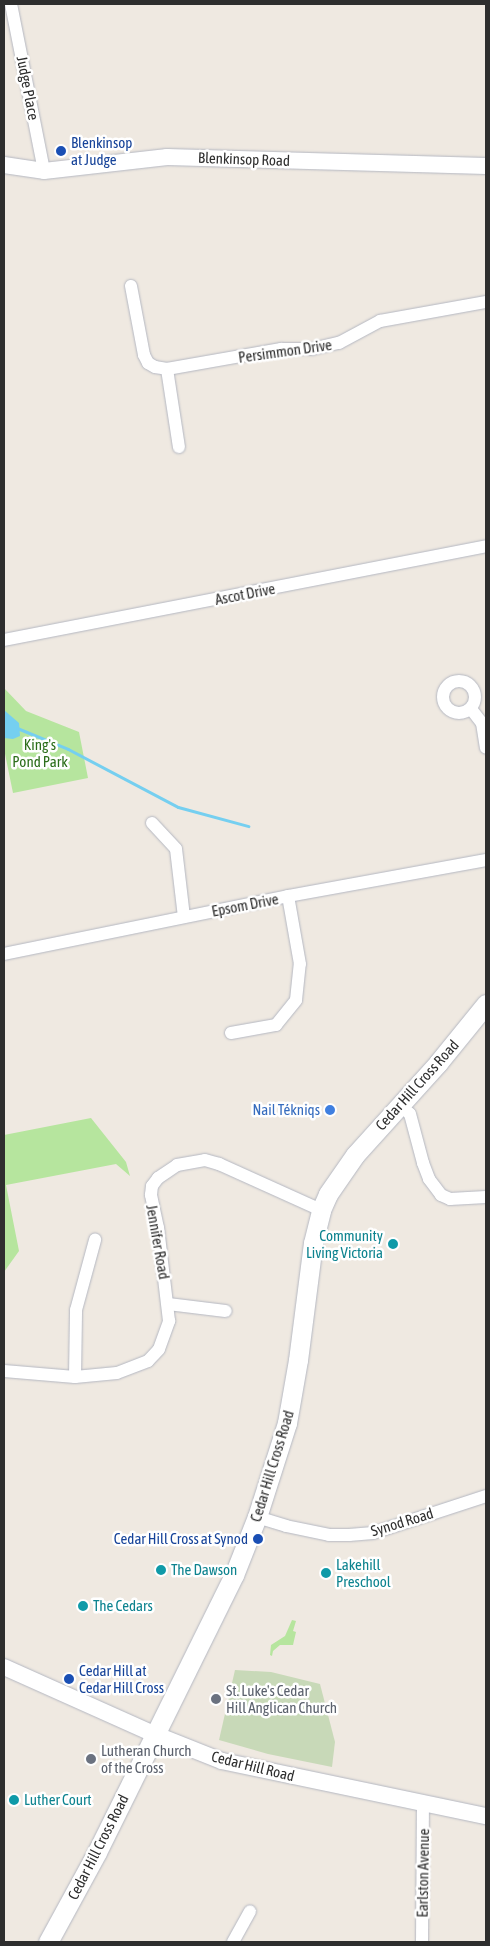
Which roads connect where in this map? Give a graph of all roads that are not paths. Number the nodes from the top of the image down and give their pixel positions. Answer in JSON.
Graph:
{"nodes":[{"id":1,"x":11,"y":4,"type":"edge"},
{"id":2,"x":4,"y":165,"type":"edge"},
{"id":3,"x":486,"y":166,"type":"edge"},
{"id":4,"x":44,"y":171,"type":"junction"},
{"id":5,"x":131,"y":286,"type":"dead end"},
{"id":6,"x":486,"y":302,"type":"edge"},
{"id":7,"x":166,"y":369,"type":"junction"},
{"id":8,"x":179,"y":447,"type":"dead end"},
{"id":9,"x":486,"y":546,"type":"edge"},
{"id":10,"x":4,"y":640,"type":"edge"},
{"id":11,"x":470,"y":709,"type":"dead end"},
{"id":12,"x":486,"y":748,"type":"edge"},
{"id":13,"x":152,"y":823,"type":"dead end"},
{"id":14,"x":486,"y":860,"type":"edge"},
{"id":15,"x":288,"y":896,"type":"junction"},
{"id":16,"x":184,"y":917,"type":"junction"},
{"id":17,"x":4,"y":954,"type":"edge"},
{"id":18,"x":484,"y":1013,"type":"edge"},
{"id":19,"x":231,"y":1033,"type":"dead end"},
{"id":20,"x":400,"y":1105,"type":"junction"},
{"id":21,"x":486,"y":1197,"type":"edge"},
{"id":22,"x":321,"y":1210,"type":"junction"},
{"id":23,"x":94,"y":1240,"type":"dead end"},
{"id":24,"x":168,"y":1304,"type":"junction"},
{"id":25,"x":226,"y":1312,"type":"dead end"},
{"id":26,"x":4,"y":1371,"type":"edge"},
{"id":27,"x":75,"y":1377,"type":"junction"},
{"id":28,"x":486,"y":1496,"type":"edge"},
{"id":29,"x":257,"y":1516,"type":"junction"},
{"id":30,"x":4,"y":1667,"type":"edge"},
{"id":31,"x":154,"y":1734,"type":"junction"},
{"id":32,"x":424,"y":1804,"type":"junction"},
{"id":33,"x":486,"y":1816,"type":"edge"},
{"id":34,"x":250,"y":1911,"type":"dead end"},
{"id":35,"x":48,"y":1942,"type":"edge"},
{"id":36,"x":233,"y":1942,"type":"edge"},
{"id":37,"x":422,"y":1942,"type":"edge"}],
"edges":[{"from":1,"to":4,"type":"street","name":"Judge Place"},
{"from":2,"to":4,"type":"street","name":"Blenkinsop Road"},
{"from":3,"to":4,"type":"street","name":"Blenkinsop Road"},
{"from":5,"to":7,"type":"street"},
{"from":6,"to":7,"type":"street","name":"Persimmon Drive"},
{"from":7,"to":8,"type":"street"},
{"from":9,"to":10,"type":"street","name":"Ascot Drive"},
{"from":11,"to":12,"type":"street"},
{"from":13,"to":16,"type":"street"},
{"from":14,"to":15,"type":"street","name":"Epsom Drive"},
{"from":15,"to":16,"type":"street","name":"Epsom Drive"},
{"from":15,"to":19,"type":"street"},
{"from":16,"to":17,"type":"street","name":"Epsom Drive"},
{"from":18,"to":20,"type":"main road","name":"Cedar Hill Cross Road"},
{"from":20,"to":21,"type":"street"},
{"from":20,"to":22,"type":"main road","name":"Cedar Hill Cross Road"},
{"from":22,"to":24,"type":"street","name":"Jennifer Road"},
{"from":22,"to":29,"type":"main road","name":"Cedar Hill Cross Road"},
{"from":23,"to":27,"type":"street"},
{"from":24,"to":25,"type":"street"},
{"from":24,"to":27,"type":"street","name":"Jennifer Road"},
{"from":26,"to":27,"type":"street"},
{"from":28,"to":29,"type":"street","name":"Synod Road"},
{"from":29,"to":31,"type":"main road","name":"Cedar Hill Cross Road"},
{"from":30,"to":31,"type":"street","name":"Cedar Hill Road"},
{"from":31,"to":32,"type":"street","name":"Cedar Hill Road"},
{"from":31,"to":35,"type":"main road","name":"Cedar Hill Cross Road"},
{"from":32,"to":33,"type":"street","name":"Cedar Hill Road"},
{"from":32,"to":37,"type":"street","name":"Earlston Avenue"},
{"from":34,"to":36,"type":"street"}]}
